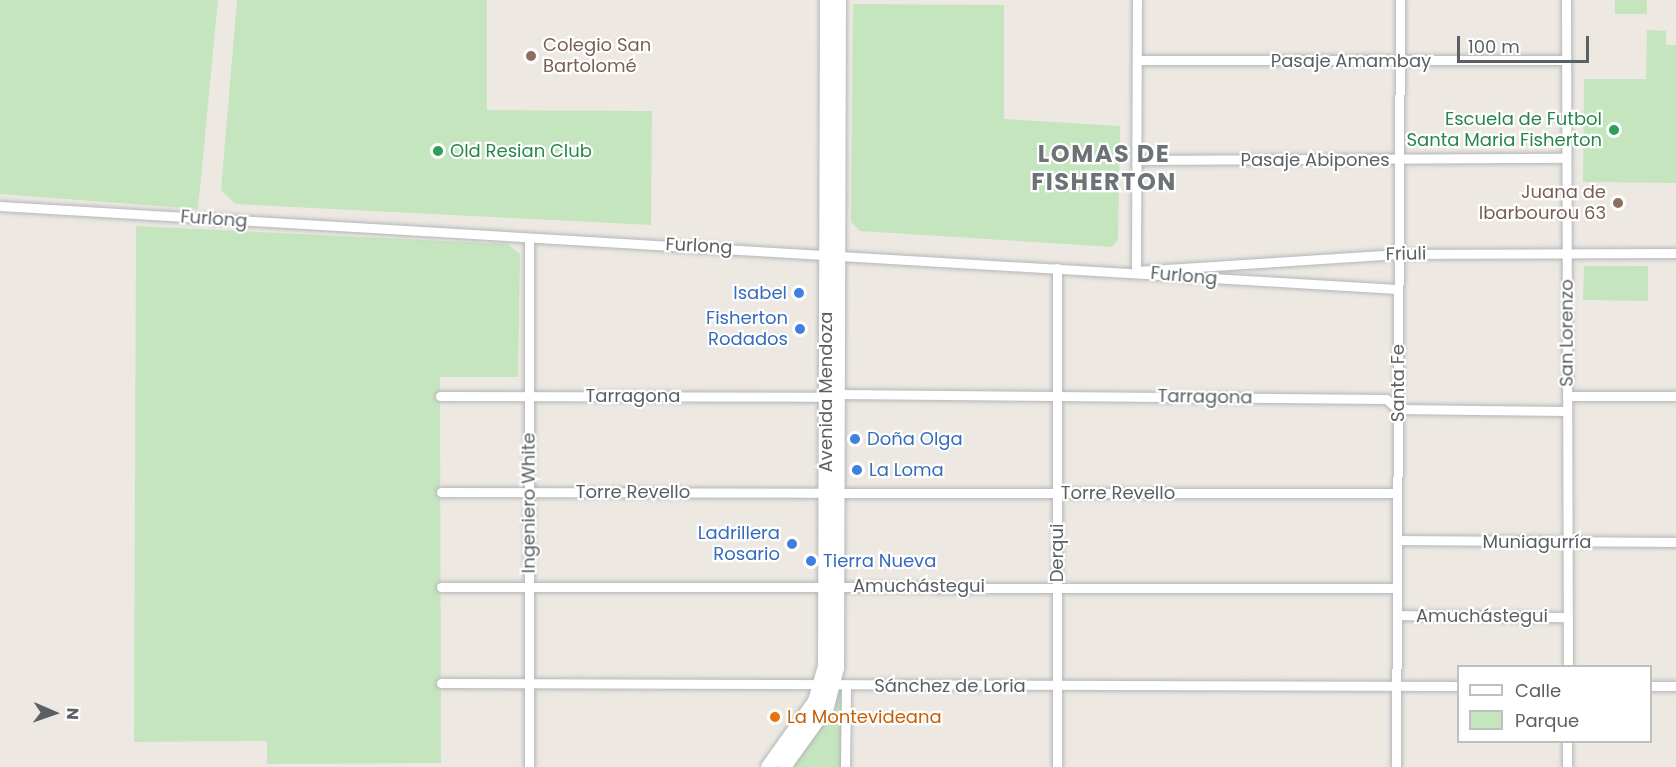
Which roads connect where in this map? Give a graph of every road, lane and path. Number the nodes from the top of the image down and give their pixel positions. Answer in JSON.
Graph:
{"nodes":[{"id":1,"x":827,"y":0,"type":"edge"},
{"id":2,"x":839,"y":0,"type":"edge"},
{"id":3,"x":1137,"y":0,"type":"edge"},
{"id":4,"x":1400,"y":0,"type":"edge"},
{"id":5,"x":1566,"y":0,"type":"edge"},
{"id":6,"x":1137,"y":60,"type":"junction"},
{"id":7,"x":1566,"y":60,"type":"junction"},
{"id":8,"x":1399,"y":62,"type":"junction"},
{"id":9,"x":1566,"y":158,"type":"junction"},
{"id":10,"x":1137,"y":160,"type":"junction"},
{"id":11,"x":1399,"y":161,"type":"junction"},
{"id":12,"x":0,"y":206,"type":"edge"},
{"id":13,"x":529,"y":239,"type":"junction"},
{"id":14,"x":833,"y":252,"type":"junction"},
{"id":15,"x":1676,"y":253,"type":"edge"},
{"id":16,"x":1398,"y":254,"type":"junction"},
{"id":17,"x":1566,"y":254,"type":"junction"},
{"id":18,"x":1058,"y":268,"type":"junction"},
{"id":19,"x":1136,"y":271,"type":"junction"},
{"id":20,"x":1398,"y":289,"type":"junction"},
{"id":21,"x":1057,"y":395,"type":"junction"},
{"id":22,"x":440,"y":396,"type":"dead end"},
{"id":23,"x":529,"y":396,"type":"junction"},
{"id":24,"x":832,"y":396,"type":"junction"},
{"id":25,"x":1567,"y":396,"type":"junction"},
{"id":26,"x":1676,"y":396,"type":"edge"},
{"id":27,"x":1398,"y":409,"type":"junction"},
{"id":28,"x":1567,"y":411,"type":"junction"},
{"id":29,"x":441,"y":492,"type":"dead end"},
{"id":30,"x":529,"y":492,"type":"junction"},
{"id":31,"x":832,"y":493,"type":"junction"},
{"id":32,"x":1057,"y":493,"type":"junction"},
{"id":33,"x":1397,"y":494,"type":"junction"},
{"id":34,"x":1397,"y":540,"type":"junction"},
{"id":35,"x":1567,"y":542,"type":"junction"},
{"id":36,"x":1676,"y":542,"type":"edge"},
{"id":37,"x":832,"y":585,"type":"junction"},
{"id":38,"x":529,"y":586,"type":"junction"},
{"id":39,"x":1057,"y":586,"type":"junction"},
{"id":40,"x":441,"y":587,"type":"dead end"},
{"id":41,"x":1397,"y":588,"type":"junction"},
{"id":42,"x":1397,"y":615,"type":"junction"},
{"id":43,"x":1568,"y":617,"type":"junction"},
{"id":44,"x":1568,"y":665,"type":"edge"},
{"id":45,"x":441,"y":683,"type":"dead end"},
{"id":46,"x":529,"y":683,"type":"junction"},
{"id":47,"x":834,"y":686,"type":"junction"},
{"id":48,"x":1057,"y":686,"type":"junction"},
{"id":49,"x":1396,"y":686,"type":"junction"},
{"id":50,"x":1457,"y":686,"type":"edge"},
{"id":51,"x":1652,"y":686,"type":"edge"},
{"id":52,"x":1676,"y":686,"type":"edge"},
{"id":53,"x":1568,"y":743,"type":"edge"},
{"id":54,"x":529,"y":767,"type":"edge"},
{"id":55,"x":768,"y":767,"type":"edge"},
{"id":56,"x":784,"y":767,"type":"edge"},
{"id":57,"x":845,"y":767,"type":"edge"},
{"id":58,"x":1057,"y":767,"type":"edge"},
{"id":59,"x":1396,"y":767,"type":"edge"},
{"id":60,"x":1567,"y":767,"type":"edge"}],
"edges":[{"from":1,"to":14,"type":"main road","name":"Avenida Mendoza"},
{"from":2,"to":14,"type":"main road","name":"Avenida Mendoza"},
{"from":3,"to":6,"type":"street"},
{"from":4,"to":8,"type":"street","name":"Santa Fe"},
{"from":5,"to":7,"type":"street","name":"San Lorenzo"},
{"from":6,"to":8,"type":"street","name":"Pasaje Amambay"},
{"from":6,"to":10,"type":"street"},
{"from":7,"to":8,"type":"street","name":"Pasaje Amambay"},
{"from":7,"to":9,"type":"street","name":"San Lorenzo"},
{"from":8,"to":11,"type":"street","name":"Santa Fe"},
{"from":9,"to":11,"type":"street","name":"Pasaje Abipones"},
{"from":9,"to":17,"type":"street","name":"San Lorenzo"},
{"from":10,"to":11,"type":"street","name":"Pasaje Abipones"},
{"from":10,"to":19,"type":"street"},
{"from":11,"to":16,"type":"street","name":"Santa Fe"},
{"from":12,"to":13,"type":"street","name":"Furlong"},
{"from":13,"to":14,"type":"street","name":"Furlong"},
{"from":13,"to":23,"type":"street","name":"Ingeniero White"},
{"from":14,"to":18,"type":"street","name":"Furlong"},
{"from":14,"to":24,"type":"main road","name":"Avenida Mendoza"},
{"from":15,"to":17,"type":"street","name":"Friuli"},
{"from":16,"to":17,"type":"street","name":"Friuli"},
{"from":16,"to":19,"type":"street","name":"Friuli"},
{"from":16,"to":20,"type":"street","name":"Santa Fe"},
{"from":17,"to":25,"type":"street","name":"San Lorenzo"},
{"from":18,"to":19,"type":"street","name":"Furlong"},
{"from":18,"to":21,"type":"street","name":"Derqui"},
{"from":19,"to":20,"type":"street","name":"Furlong"},
{"from":20,"to":27,"type":"street","name":"Santa Fe"},
{"from":21,"to":24,"type":"street","name":"Tarragona"},
{"from":21,"to":27,"type":"street","name":"Tarragona"},
{"from":21,"to":32,"type":"street","name":"Derqui"},
{"from":22,"to":23,"type":"street","name":"Tarragona"},
{"from":23,"to":24,"type":"street","name":"Tarragona"},
{"from":23,"to":30,"type":"street","name":"Ingeniero White"},
{"from":24,"to":31,"type":"main road","name":"Avenida Mendoza"},
{"from":25,"to":26,"type":"street"},
{"from":25,"to":28,"type":"street","name":"San Lorenzo"},
{"from":27,"to":28,"type":"street","name":"Tarragona"},
{"from":27,"to":33,"type":"street","name":"Santa Fe"},
{"from":28,"to":35,"type":"street","name":"San Lorenzo"},
{"from":29,"to":30,"type":"street","name":"Torre Revello"},
{"from":30,"to":31,"type":"street","name":"Torre Revello"},
{"from":30,"to":38,"type":"street","name":"Ingeniero White"},
{"from":31,"to":32,"type":"street","name":"Torre Revello"},
{"from":31,"to":37,"type":"main road","name":"Avenida Mendoza"},
{"from":32,"to":33,"type":"street","name":"Torre Revello"},
{"from":32,"to":39,"type":"street","name":"Derqui"},
{"from":33,"to":34,"type":"street","name":"Santa Fe"},
{"from":34,"to":35,"type":"street","name":"Muniagurría"},
{"from":34,"to":41,"type":"street","name":"Santa Fe"},
{"from":35,"to":36,"type":"street","name":"Muniagurría"},
{"from":35,"to":43,"type":"street","name":"San Lorenzo"},
{"from":37,"to":38,"type":"street","name":"Amuchástegui"},
{"from":37,"to":39,"type":"street","name":"Amuchástegui"},
{"from":37,"to":47,"type":"main road","name":"Avenida Mendoza"},
{"from":38,"to":40,"type":"street","name":"Amuchástegui"},
{"from":38,"to":46,"type":"street","name":"Ingeniero White"},
{"from":39,"to":41,"type":"street","name":"Amuchástegui"},
{"from":39,"to":48,"type":"street","name":"Derqui"},
{"from":41,"to":42,"type":"street","name":"Santa Fe"},
{"from":42,"to":43,"type":"street","name":"Amuchástegui"},
{"from":42,"to":49,"type":"street","name":"Santa Fe"},
{"from":43,"to":44,"type":"street","name":"San Lorenzo"},
{"from":45,"to":46,"type":"street","name":"Sánchez de Loria"},
{"from":46,"to":47,"type":"street","name":"Sánchez de Loria"},
{"from":46,"to":54,"type":"street","name":"Ingeniero White"},
{"from":47,"to":48,"type":"street","name":"Sánchez de Loria"},
{"from":47,"to":55,"type":"main road"},
{"from":47,"to":56,"type":"main road","name":"Avenida Mendoza"},
{"from":47,"to":57,"type":"street"},
{"from":48,"to":49,"type":"street","name":"Sánchez de Loria"},
{"from":48,"to":58,"type":"street","name":"Derqui"},
{"from":49,"to":50,"type":"street","name":"Sánchez de Loria"},
{"from":49,"to":59,"type":"street","name":"Santa Fe"},
{"from":51,"to":52,"type":"street"},
{"from":53,"to":60,"type":"street"}]}
